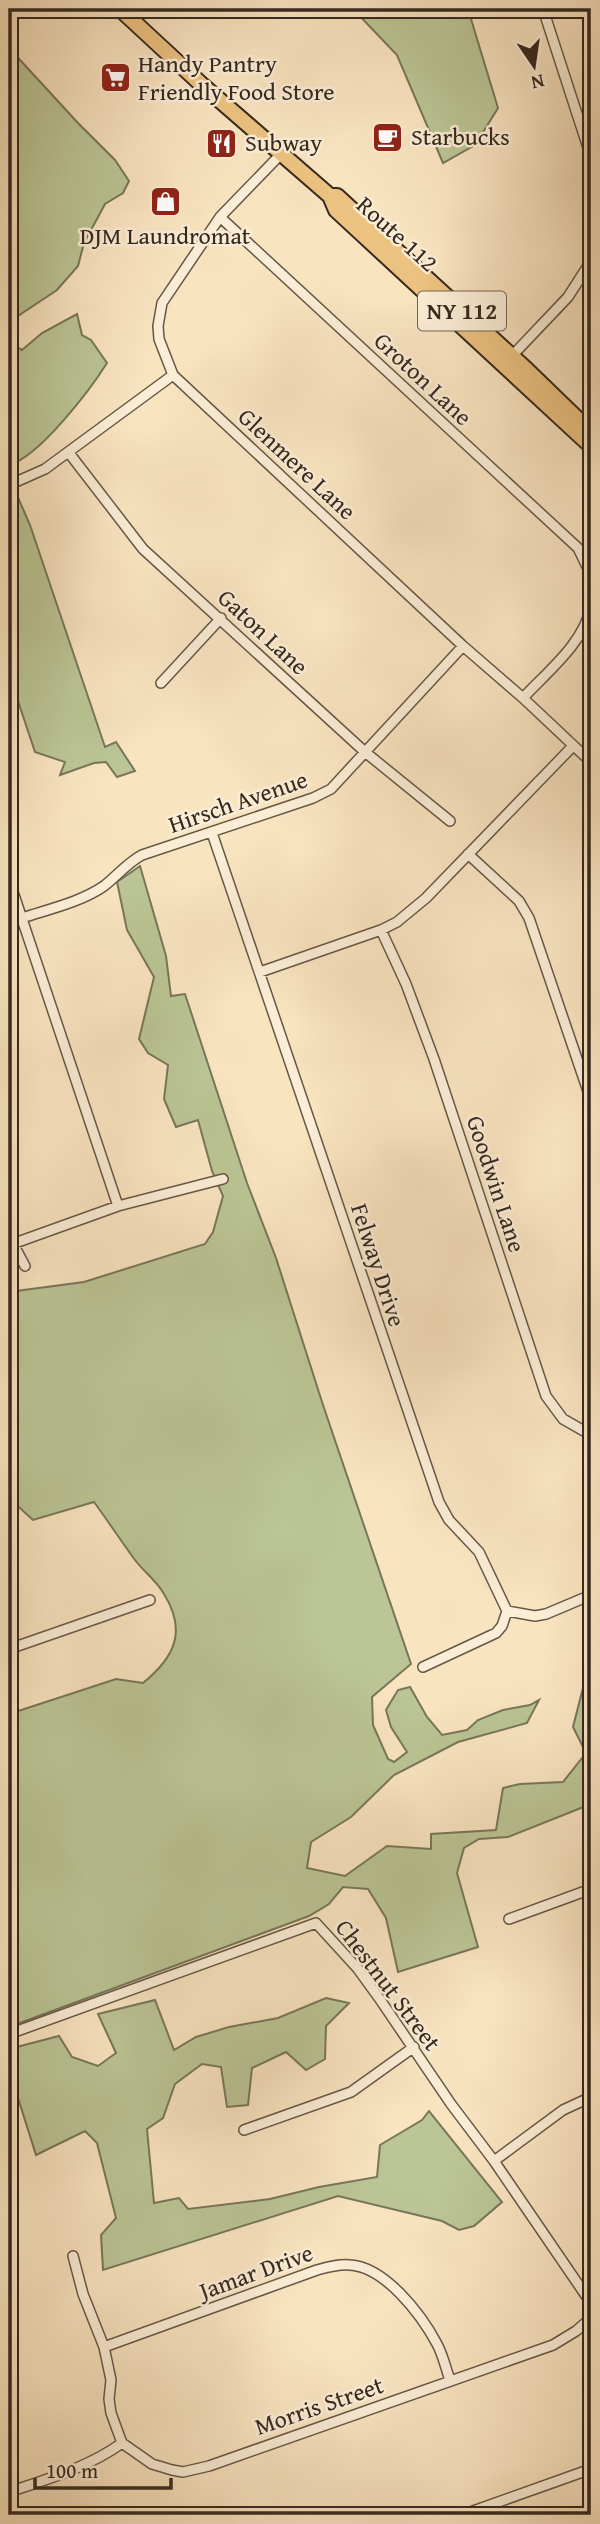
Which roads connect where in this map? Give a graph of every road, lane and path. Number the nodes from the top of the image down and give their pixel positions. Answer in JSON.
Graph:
{"nodes":[{"id":1,"x":120,"y":9,"type":"edge"},
{"id":2,"x":543,"y":9,"type":"edge"},
{"id":3,"x":281,"y":154,"type":"junction"},
{"id":4,"x":591,"y":157,"type":"edge"},
{"id":5,"x":220,"y":217,"type":"junction"},
{"id":6,"x":591,"y":262,"type":"edge"},
{"id":7,"x":508,"y":360,"type":"junction"},
{"id":8,"x":173,"y":375,"type":"junction"},
{"id":9,"x":591,"y":432,"type":"edge"},
{"id":10,"x":591,"y":446,"type":"edge"},
{"id":11,"x":69,"y":453,"type":"junction"},
{"id":12,"x":9,"y":485,"type":"edge"},
{"id":13,"x":591,"y":575,"type":"edge"},
{"id":14,"x":591,"y":607,"type":"edge"},
{"id":15,"x":221,"y":618,"type":"junction"},
{"id":16,"x":463,"y":646,"type":"junction"},
{"id":17,"x":161,"y":682,"type":"dead end"},
{"id":18,"x":523,"y":698,"type":"junction"},
{"id":19,"x":573,"y":746,"type":"junction"},
{"id":20,"x":365,"y":751,"type":"junction"},
{"id":21,"x":591,"y":762,"type":"edge"},
{"id":22,"x":450,"y":821,"type":"dead end"},
{"id":23,"x":212,"y":832,"type":"junction"},
{"id":24,"x":468,"y":854,"type":"junction"},
{"id":25,"x":9,"y":880,"type":"edge"},
{"id":26,"x":22,"y":918,"type":"junction"},
{"id":27,"x":381,"y":930,"type":"junction"},
{"id":28,"x":260,"y":972,"type":"junction"},
{"id":29,"x":591,"y":1100,"type":"edge"},
{"id":30,"x":223,"y":1179,"type":"dead end"},
{"id":31,"x":118,"y":1206,"type":"junction"},
{"id":32,"x":12,"y":1240,"type":"edge"},
{"id":33,"x":25,"y":1266,"type":"dead end"},
{"id":34,"x":591,"y":1435,"type":"edge"},
{"id":35,"x":591,"y":1595,"type":"edge"},
{"id":36,"x":150,"y":1600,"type":"dead end"},
{"id":37,"x":506,"y":1611,"type":"junction"},
{"id":38,"x":9,"y":1649,"type":"edge"},
{"id":39,"x":423,"y":1667,"type":"dead end"},
{"id":40,"x":591,"y":1889,"type":"edge"},
{"id":41,"x":509,"y":1919,"type":"dead end"},
{"id":42,"x":9,"y":2034,"type":"edge"},
{"id":43,"x":414,"y":2048,"type":"junction"},
{"id":44,"x":591,"y":2097,"type":"edge"},
{"id":45,"x":244,"y":2130,"type":"dead end"},
{"id":46,"x":494,"y":2161,"type":"junction"},
{"id":47,"x":73,"y":2256,"type":"dead end"},
{"id":48,"x":591,"y":2303,"type":"edge"},
{"id":49,"x":591,"y":2318,"type":"edge"},
{"id":50,"x":104,"y":2347,"type":"junction"},
{"id":51,"x":450,"y":2380,"type":"junction"},
{"id":52,"x":122,"y":2442,"type":"junction"},
{"id":53,"x":591,"y":2469,"type":"edge"},
{"id":54,"x":9,"y":2492,"type":"edge"},
{"id":55,"x":462,"y":2515,"type":"edge"}],
"edges":[{"from":1,"to":3,"type":"main road","name":"Route 112","number":"NY 112"},
{"from":2,"to":4,"type":"street"},
{"from":3,"to":5,"type":"street","name":"Glenmere Lane"},
{"from":3,"to":7,"type":"main road","name":"Route 112","number":"NY 112"},
{"from":5,"to":8,"type":"street","name":"Glenmere Lane"},
{"from":5,"to":13,"type":"street","name":"Groton Lane"},
{"from":6,"to":7,"type":"street"},
{"from":7,"to":9,"type":"main road","name":"Route 112","number":"NY 112"},
{"from":7,"to":10,"type":"main road","name":"Route 112","number":"NY 112"},
{"from":8,"to":11,"type":"street"},
{"from":8,"to":16,"type":"street","name":"Glenmere Lane"},
{"from":11,"to":12,"type":"street"},
{"from":11,"to":15,"type":"street","name":"Gaton Lane"},
{"from":14,"to":18,"type":"street"},
{"from":15,"to":17,"type":"street"},
{"from":15,"to":20,"type":"street","name":"Gaton Lane"},
{"from":16,"to":18,"type":"street","name":"Glenmere Lane"},
{"from":16,"to":20,"type":"street","name":"Hirsch Avenue"},
{"from":18,"to":19,"type":"street","name":"Glenmere Lane"},
{"from":19,"to":21,"type":"street","name":"Glenmere Lane"},
{"from":19,"to":24,"type":"street"},
{"from":20,"to":22,"type":"street","name":"Gaton Lane"},
{"from":20,"to":23,"type":"street","name":"Hirsch Avenue"},
{"from":23,"to":26,"type":"street","name":"Hirsch Avenue"},
{"from":23,"to":28,"type":"street","name":"Felway Drive"},
{"from":24,"to":27,"type":"street"},
{"from":24,"to":29,"type":"street"},
{"from":25,"to":26,"type":"street"},
{"from":26,"to":31,"type":"street"},
{"from":27,"to":28,"type":"street"},
{"from":27,"to":34,"type":"street","name":"Goodwin Lane"},
{"from":28,"to":37,"type":"street","name":"Felway Drive"},
{"from":30,"to":31,"type":"street"},
{"from":31,"to":32,"type":"street"},
{"from":32,"to":33,"type":"street"},
{"from":35,"to":37,"type":"street"},
{"from":36,"to":38,"type":"street"},
{"from":37,"to":39,"type":"street"},
{"from":40,"to":41,"type":"street"},
{"from":42,"to":43,"type":"street","name":"Chestnut Street"},
{"from":43,"to":45,"type":"street"},
{"from":43,"to":46,"type":"street","name":"Chestnut Street"},
{"from":44,"to":46,"type":"street"},
{"from":46,"to":48,"type":"street","name":"Chestnut Street"},
{"from":47,"to":50,"type":"street"},
{"from":49,"to":51,"type":"street","name":"Morris Street"},
{"from":50,"to":51,"type":"street","name":"Jamar Drive"},
{"from":50,"to":52,"type":"street"},
{"from":51,"to":52,"type":"street","name":"Morris Street"},
{"from":52,"to":54,"type":"street"},
{"from":53,"to":55,"type":"street"}]}
